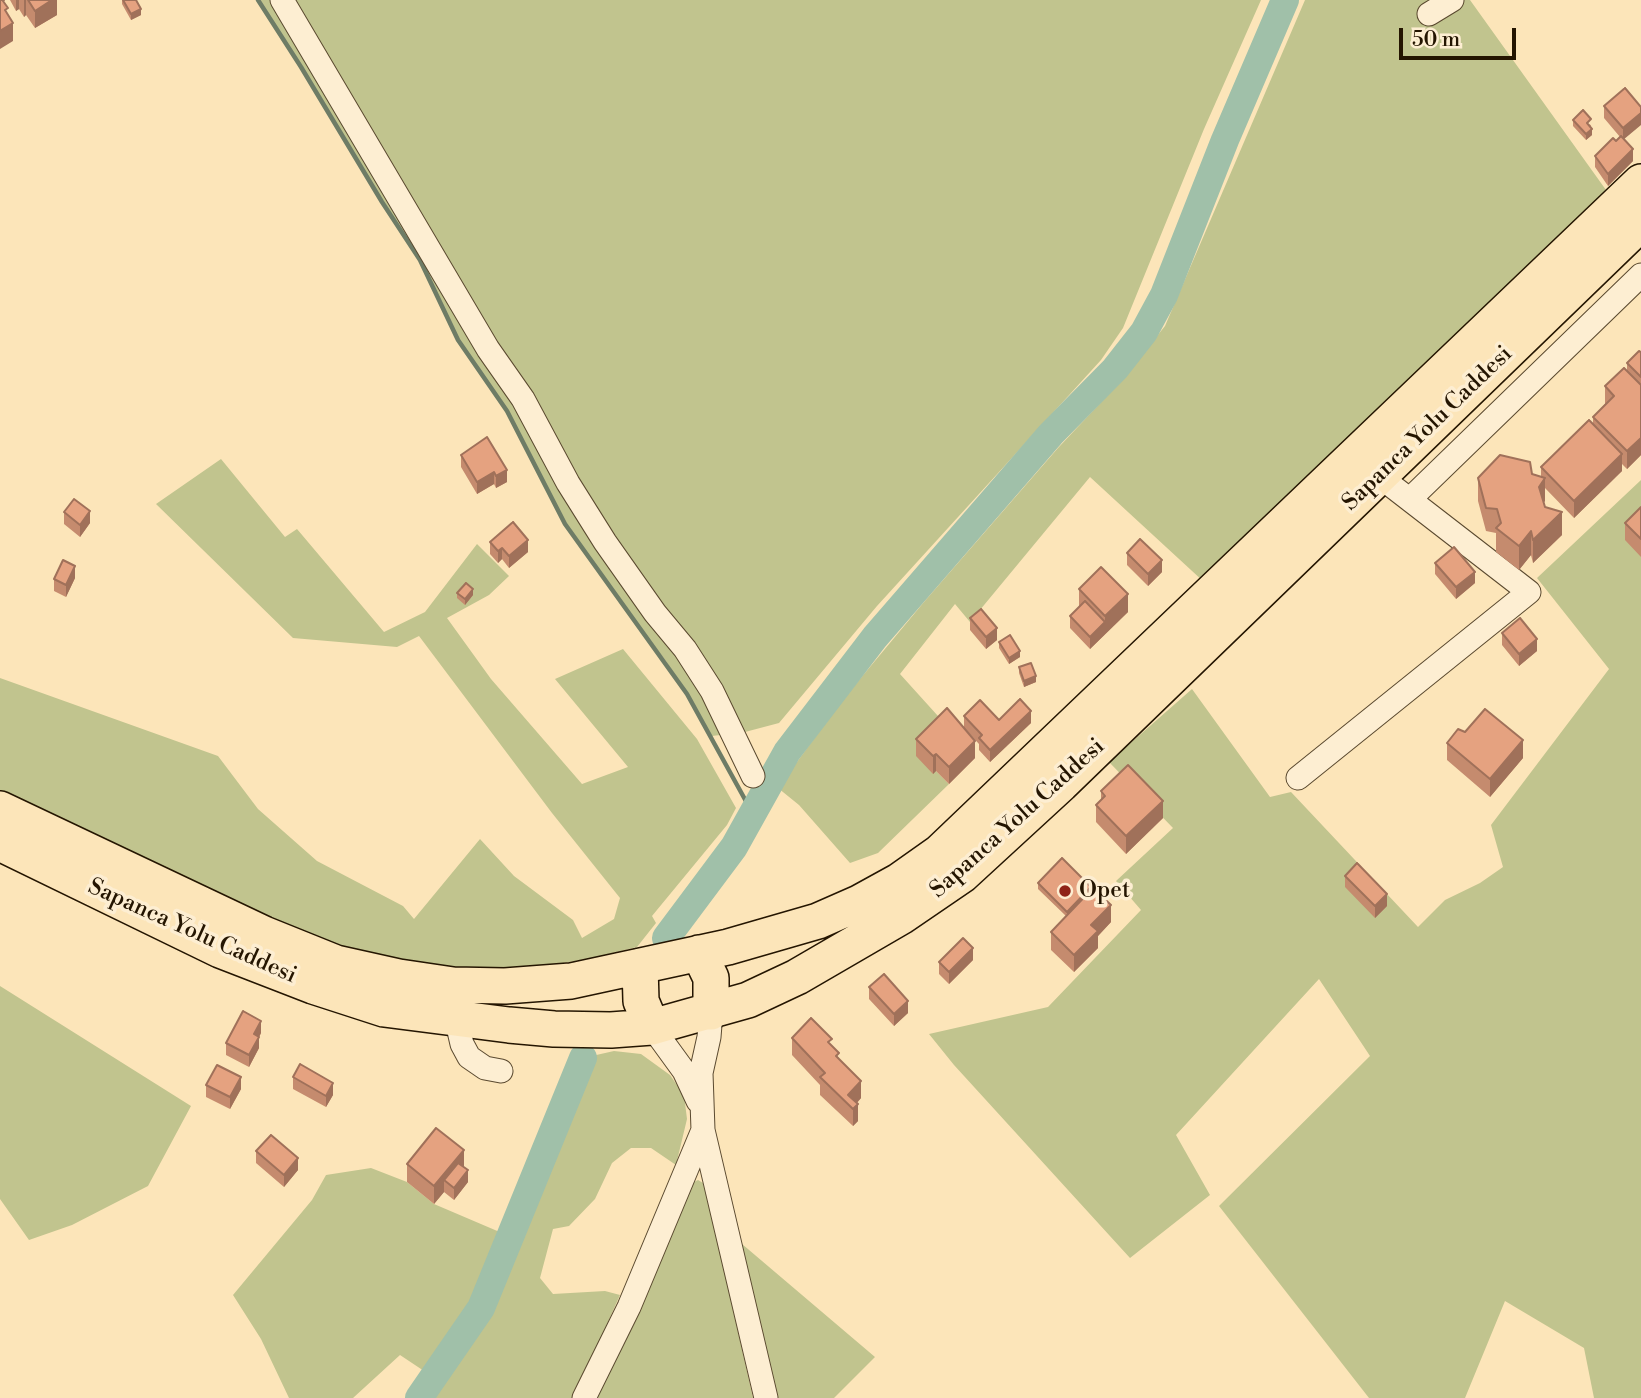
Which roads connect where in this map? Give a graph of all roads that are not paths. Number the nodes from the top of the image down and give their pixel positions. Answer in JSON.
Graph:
{"nodes":[{"id":1,"x":282,"y":0,"type":"edge"},
{"id":2,"x":1452,"y":0,"type":"edge"},
{"id":3,"x":1429,"y":14,"type":"dead end"},
{"id":4,"x":1641,"y":182,"type":"edge"},
{"id":5,"x":1641,"y":223,"type":"edge"},
{"id":6,"x":1641,"y":275,"type":"edge"},
{"id":7,"x":1379,"y":475,"type":"junction"},
{"id":8,"x":1410,"y":499,"type":"junction"},
{"id":9,"x":753,"y":776,"type":"dead end"},
{"id":10,"x":1298,"y":778,"type":"dead end"},
{"id":11,"x":0,"y":809,"type":"edge"},
{"id":12,"x":0,"y":843,"type":"edge"},
{"id":13,"x":699,"y":953,"type":"junction"},
{"id":14,"x":640,"y":966,"type":"junction"},
{"id":15,"x":711,"y":1012,"type":"junction"},
{"id":16,"x":456,"y":1018,"type":"junction"},
{"id":17,"x":652,"y":1027,"type":"junction"},
{"id":18,"x":501,"y":1071,"type":"dead end"},
{"id":19,"x":702,"y":1119,"type":"junction"},
{"id":20,"x":584,"y":1398,"type":"edge"},
{"id":21,"x":766,"y":1398,"type":"edge"}],
"edges":[{"from":1,"to":9,"type":"street"},
{"from":2,"to":3,"type":"street"},
{"from":4,"to":13,"type":"highway","name":"Sapanca Yolu Caddesi"},
{"from":5,"to":7,"type":"highway","name":"Sapanca Yolu Caddesi"},
{"from":6,"to":8,"type":"street"},
{"from":7,"to":8,"type":"street"},
{"from":7,"to":15,"type":"highway","name":"Sapanca Yolu Caddesi"},
{"from":8,"to":10,"type":"street"},
{"from":11,"to":14,"type":"highway","name":"Sapanca Yolu Caddesi"},
{"from":12,"to":16,"type":"highway","name":"Sapanca Yolu Caddesi"},
{"from":13,"to":14,"type":"highway","name":"Sapanca Yolu Caddesi"},
{"from":13,"to":15,"type":"highway"},
{"from":14,"to":17,"type":"highway"},
{"from":15,"to":17,"type":"highway","name":"Sapanca Yolu Caddesi"},
{"from":15,"to":19,"type":"street"},
{"from":16,"to":17,"type":"highway","name":"Sapanca Yolu Caddesi"},
{"from":16,"to":18,"type":"street"},
{"from":17,"to":19,"type":"street"},
{"from":19,"to":20,"type":"street"},
{"from":19,"to":21,"type":"street"}]}
